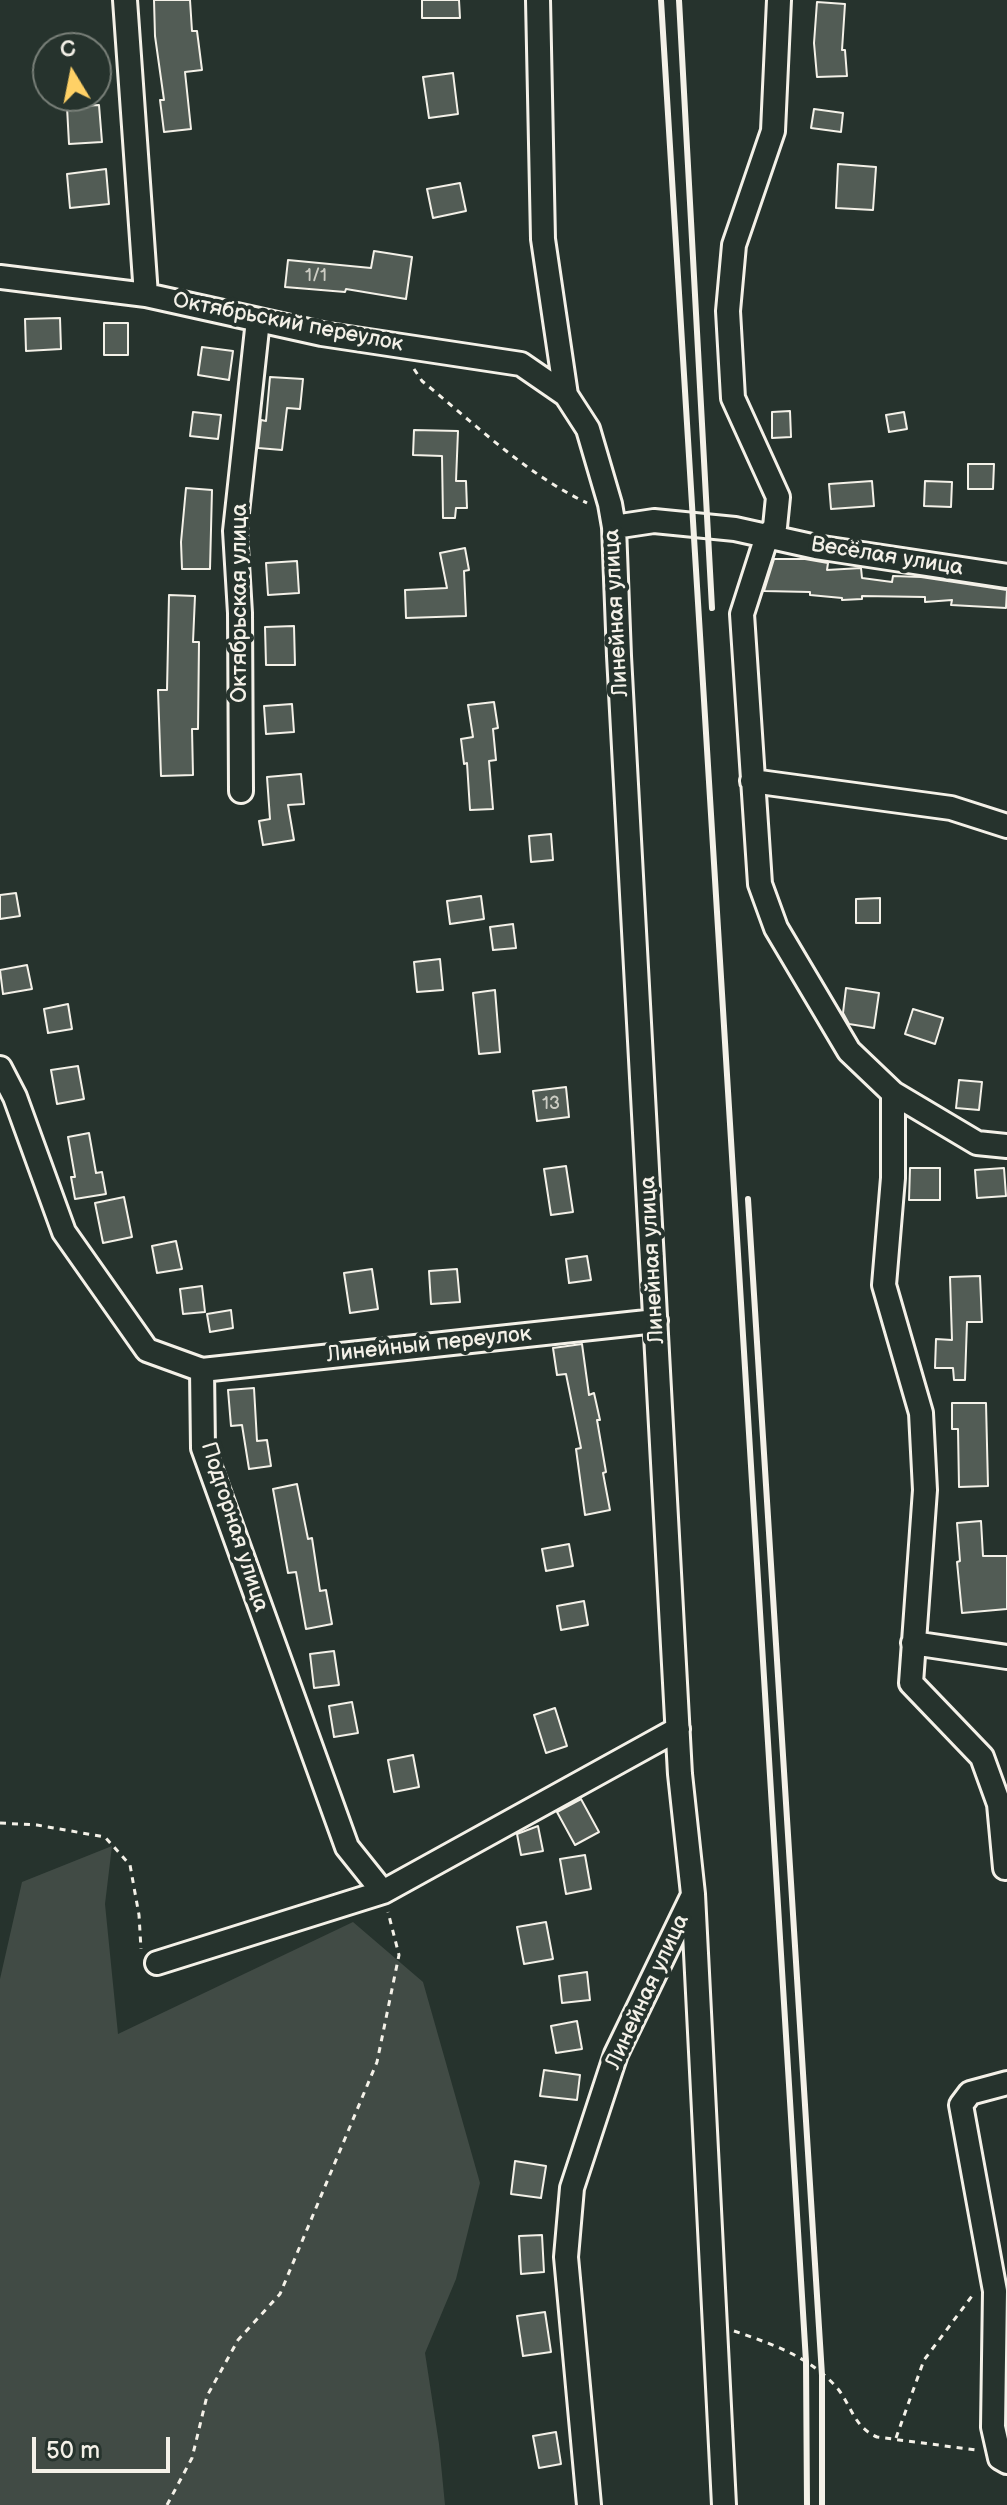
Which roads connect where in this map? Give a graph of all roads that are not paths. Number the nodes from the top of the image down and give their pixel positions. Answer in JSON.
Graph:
{"nodes":[{"id":1,"x":125,"y":0,"type":"edge"},
{"id":2,"x":538,"y":0,"type":"edge"},
{"id":3,"x":779,"y":0,"type":"edge"},
{"id":4,"x":0,"y":277,"type":"edge"},
{"id":5,"x":146,"y":295,"type":"junction"},
{"id":6,"x":258,"y":320,"type":"junction"},
{"id":7,"x":566,"y":395,"type":"junction"},
{"id":8,"x":613,"y":520,"type":"junction"},
{"id":9,"x":767,"y":536,"type":"junction"},
{"id":10,"x":1007,"y":576,"type":"edge"},
{"id":11,"x":752,"y":781,"type":"junction"},
{"id":12,"x":241,"y":791,"type":"dead end"},
{"id":13,"x":1007,"y":826,"type":"edge"},
{"id":14,"x":0,"y":1068,"type":"edge"},
{"id":15,"x":893,"y":1093,"type":"junction"},
{"id":16,"x":1007,"y":1146,"type":"edge"},
{"id":17,"x":656,"y":1321,"type":"junction"},
{"id":18,"x":202,"y":1370,"type":"junction"},
{"id":19,"x":913,"y":1643,"type":"junction"},
{"id":20,"x":1007,"y":1657,"type":"edge"},
{"id":21,"x":678,"y":1729,"type":"junction"},
{"id":22,"x":1005,"y":1868,"type":"dead end"},
{"id":23,"x":383,"y":1892,"type":"junction"},
{"id":24,"x":693,"y":1894,"type":"junction"},
{"id":25,"x":157,"y":1963,"type":"road end"},
{"id":26,"x":1007,"y":2083,"type":"edge"},
{"id":27,"x":1002,"y":2456,"type":"edge"},
{"id":28,"x":589,"y":2505,"type":"edge"},
{"id":29,"x":724,"y":2505,"type":"edge"}],
"edges":[{"from":1,"to":5,"type":"street"},
{"from":2,"to":7,"type":"street","name":"Линейная улица"},
{"from":3,"to":9,"type":"street"},
{"from":4,"to":5,"type":"street","name":"Октябрьский переулок"},
{"from":5,"to":6,"type":"street","name":"Октябрьский переулок"},
{"from":6,"to":7,"type":"street","name":"Октябрьский переулок"},
{"from":6,"to":12,"type":"street","name":"Октябрьская улица"},
{"from":7,"to":8,"type":"street","name":"Линейная улица"},
{"from":8,"to":9,"type":"street","name":"Весёлая улица"},
{"from":8,"to":17,"type":"street","name":"Линейная улица"},
{"from":9,"to":10,"type":"street","name":"Весёлая улица"},
{"from":9,"to":11,"type":"street"},
{"from":11,"to":13,"type":"street"},
{"from":11,"to":15,"type":"street"},
{"from":14,"to":18,"type":"street"},
{"from":15,"to":16,"type":"street"},
{"from":15,"to":19,"type":"street"},
{"from":17,"to":18,"type":"street","name":"Линейный переулок"},
{"from":17,"to":21,"type":"street","name":"Линейная улица"},
{"from":18,"to":23,"type":"street","name":"Подгорная улица"},
{"from":19,"to":20,"type":"street"},
{"from":19,"to":22,"type":"street"},
{"from":21,"to":23,"type":"street"},
{"from":21,"to":24,"type":"street","name":"Линейная улица"},
{"from":23,"to":25,"type":"street"},
{"from":24,"to":28,"type":"street","name":"Линейная улица"},
{"from":24,"to":29,"type":"street"},
{"from":26,"to":27,"type":"street"}]}
